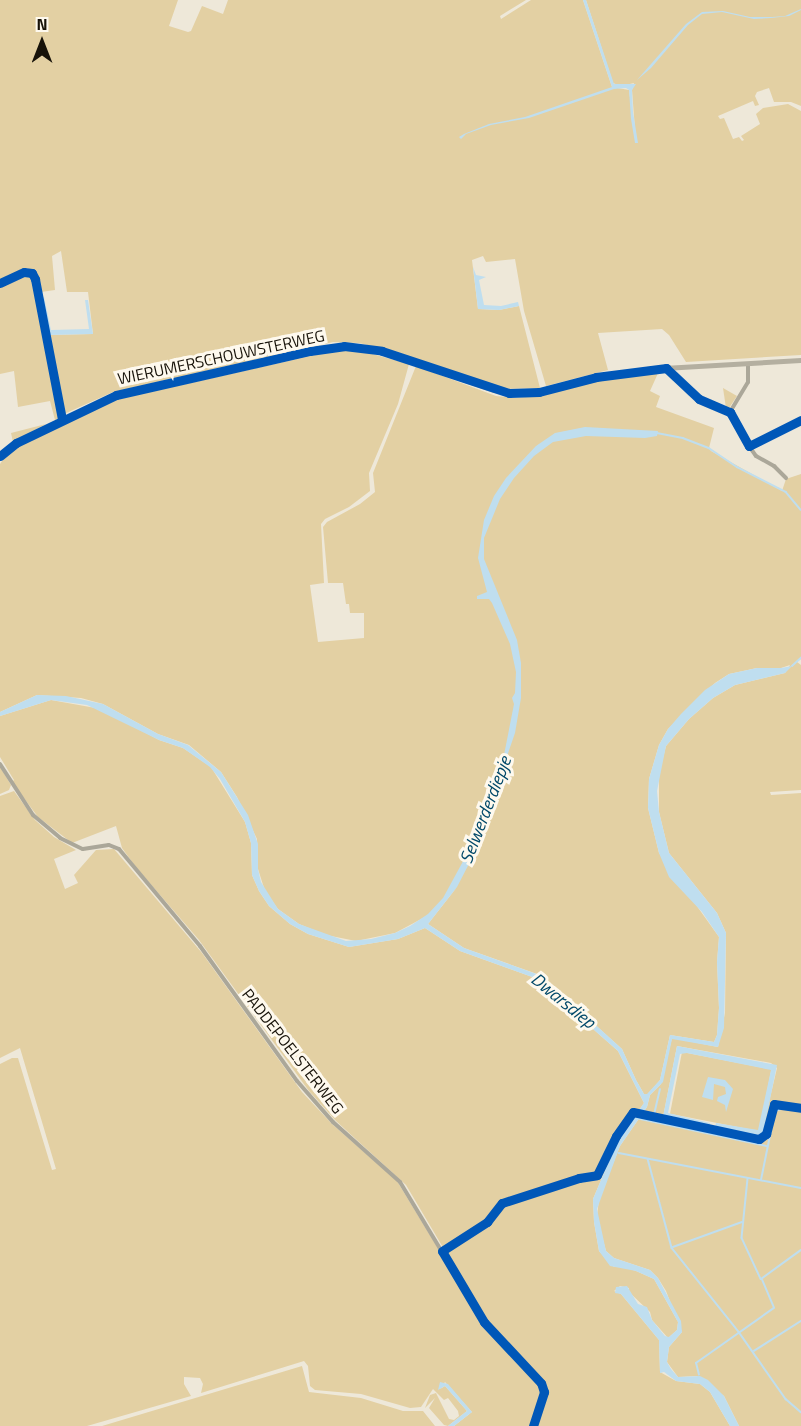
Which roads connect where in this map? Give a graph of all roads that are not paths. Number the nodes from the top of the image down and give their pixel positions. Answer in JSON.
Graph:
{"nodes":[{"id":1,"x":0,"y":283,"type":"edge"},
{"id":2,"x":801,"y":360,"type":"edge"},
{"id":3,"x":748,"y":364,"type":"junction"},
{"id":4,"x":670,"y":369,"type":"junction"},
{"id":5,"x":730,"y":412,"type":"junction"},
{"id":6,"x":62,"y":419,"type":"junction"},
{"id":7,"x":800,"y":422,"type":"edge"},
{"id":8,"x":749,"y":446,"type":"junction"},
{"id":9,"x":0,"y":456,"type":"edge"},
{"id":10,"x":786,"y":478,"type":"dead end"},
{"id":11,"x":0,"y":764,"type":"edge"},
{"id":12,"x":533,"y":1426,"type":"edge"}],
"edges":[{"from":1,"to":6,"type":"street"},
{"from":2,"to":3,"type":"street","name":"WIERUMERSCHOUWSTERWEG"},
{"from":3,"to":4,"type":"street","name":"WIERUMERSCHOUWSTERWEG"},
{"from":3,"to":5,"type":"street"},
{"from":4,"to":5,"type":"street"},
{"from":4,"to":6,"type":"street","name":"WIERUMERSCHOUWSTERWEG"},
{"from":5,"to":8,"type":"street"},
{"from":6,"to":9,"type":"street","name":"WIERUMERSCHOUWSTERWEG"},
{"from":7,"to":8,"type":"street"},
{"from":8,"to":10,"type":"street"},
{"from":11,"to":12,"type":"street","name":"PADDEPOELSTERWEG"}]}
